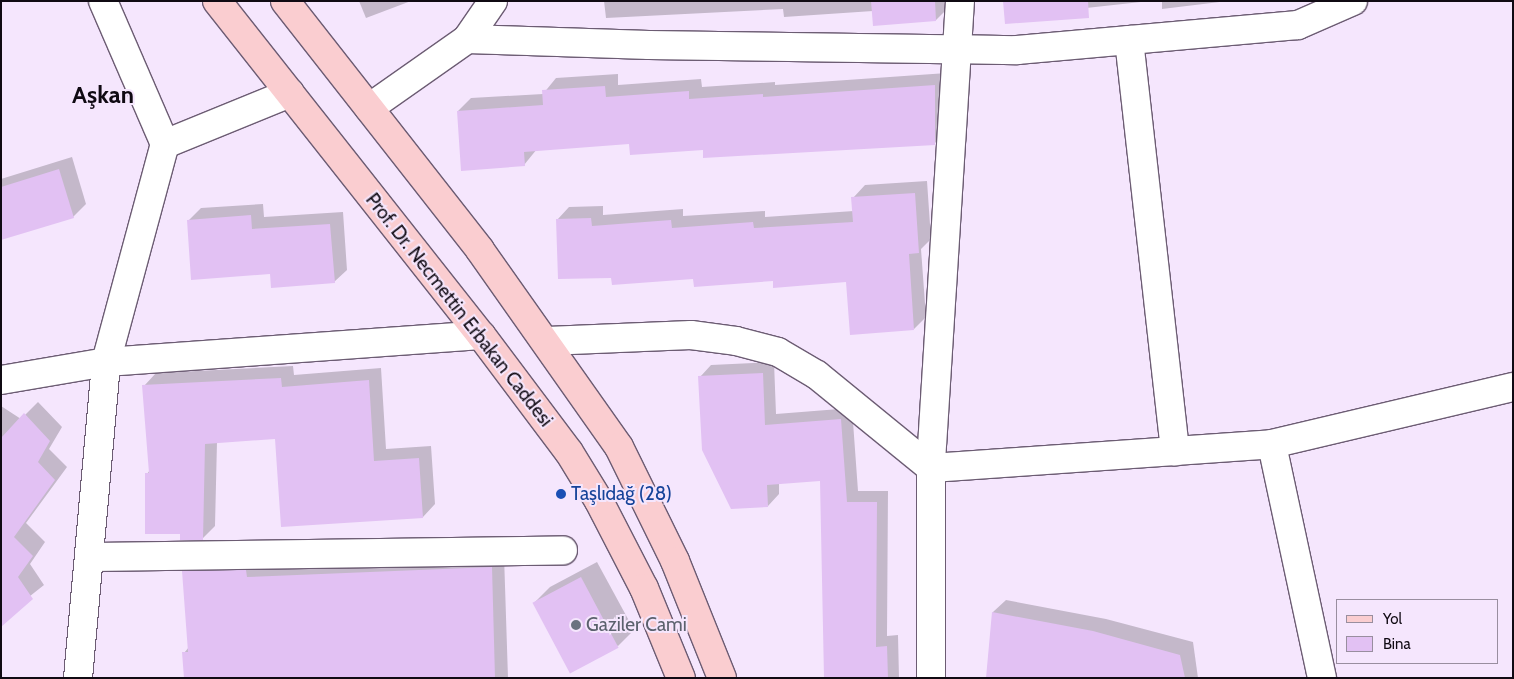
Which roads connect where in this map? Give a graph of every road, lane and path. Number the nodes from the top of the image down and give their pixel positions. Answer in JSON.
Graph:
{"nodes":[{"id":1,"x":103,"y":1,"type":"edge"},
{"id":2,"x":217,"y":1,"type":"edge"},
{"id":3,"x":286,"y":1,"type":"edge"},
{"id":4,"x":493,"y":1,"type":"edge"},
{"id":5,"x":960,"y":1,"type":"edge"},
{"id":6,"x":1353,"y":1,"type":"edge"},
{"id":7,"x":467,"y":39,"type":"junction"},
{"id":8,"x":1130,"y":40,"type":"junction"},
{"id":9,"x":959,"y":49,"type":"junction"},
{"id":10,"x":290,"y":93,"type":"junction"},
{"id":11,"x":369,"y":108,"type":"junction"},
{"id":12,"x":165,"y":144,"type":"junction"},
{"id":13,"x":481,"y":335,"type":"junction"},
{"id":14,"x":547,"y":341,"type":"junction"},
{"id":15,"x":106,"y":362,"type":"junction"},
{"id":16,"x":1,"y":380,"type":"edge"},
{"id":17,"x":1513,"y":387,"type":"edge"},
{"id":18,"x":1272,"y":444,"type":"junction"},
{"id":19,"x":1175,"y":451,"type":"junction"},
{"id":20,"x":931,"y":468,"type":"junction"},
{"id":21,"x":563,"y":550,"type":"dead end"},
{"id":22,"x":90,"y":557,"type":"junction"},
{"id":23,"x":78,"y":678,"type":"edge"},
{"id":24,"x":681,"y":678,"type":"edge"},
{"id":25,"x":722,"y":678,"type":"edge"},
{"id":26,"x":931,"y":678,"type":"edge"},
{"id":27,"x":1322,"y":678,"type":"edge"}],
"edges":[{"from":1,"to":12,"type":"street"},
{"from":2,"to":10,"type":"main road","name":"Prof. Dr. Necmettin Erbakan Caddesi"},
{"from":3,"to":11,"type":"main road"},
{"from":4,"to":7,"type":"street"},
{"from":5,"to":9,"type":"street"},
{"from":6,"to":8,"type":"street"},
{"from":7,"to":9,"type":"street"},
{"from":7,"to":11,"type":"street"},
{"from":8,"to":9,"type":"street"},
{"from":8,"to":19,"type":"street"},
{"from":9,"to":20,"type":"street"},
{"from":10,"to":12,"type":"street"},
{"from":10,"to":13,"type":"main road","name":"Prof. Dr. Necmettin Erbakan Caddesi"},
{"from":11,"to":14,"type":"main road"},
{"from":12,"to":15,"type":"street"},
{"from":13,"to":15,"type":"street"},
{"from":13,"to":24,"type":"main road","name":"Prof. Dr. Necmettin Erbakan Caddesi"},
{"from":14,"to":20,"type":"street"},
{"from":14,"to":25,"type":"main road"},
{"from":15,"to":16,"type":"street"},
{"from":15,"to":22,"type":"street"},
{"from":17,"to":18,"type":"street"},
{"from":18,"to":19,"type":"street"},
{"from":18,"to":27,"type":"street"},
{"from":19,"to":20,"type":"street"},
{"from":20,"to":26,"type":"street"},
{"from":21,"to":22,"type":"street"},
{"from":22,"to":23,"type":"street"}]}
